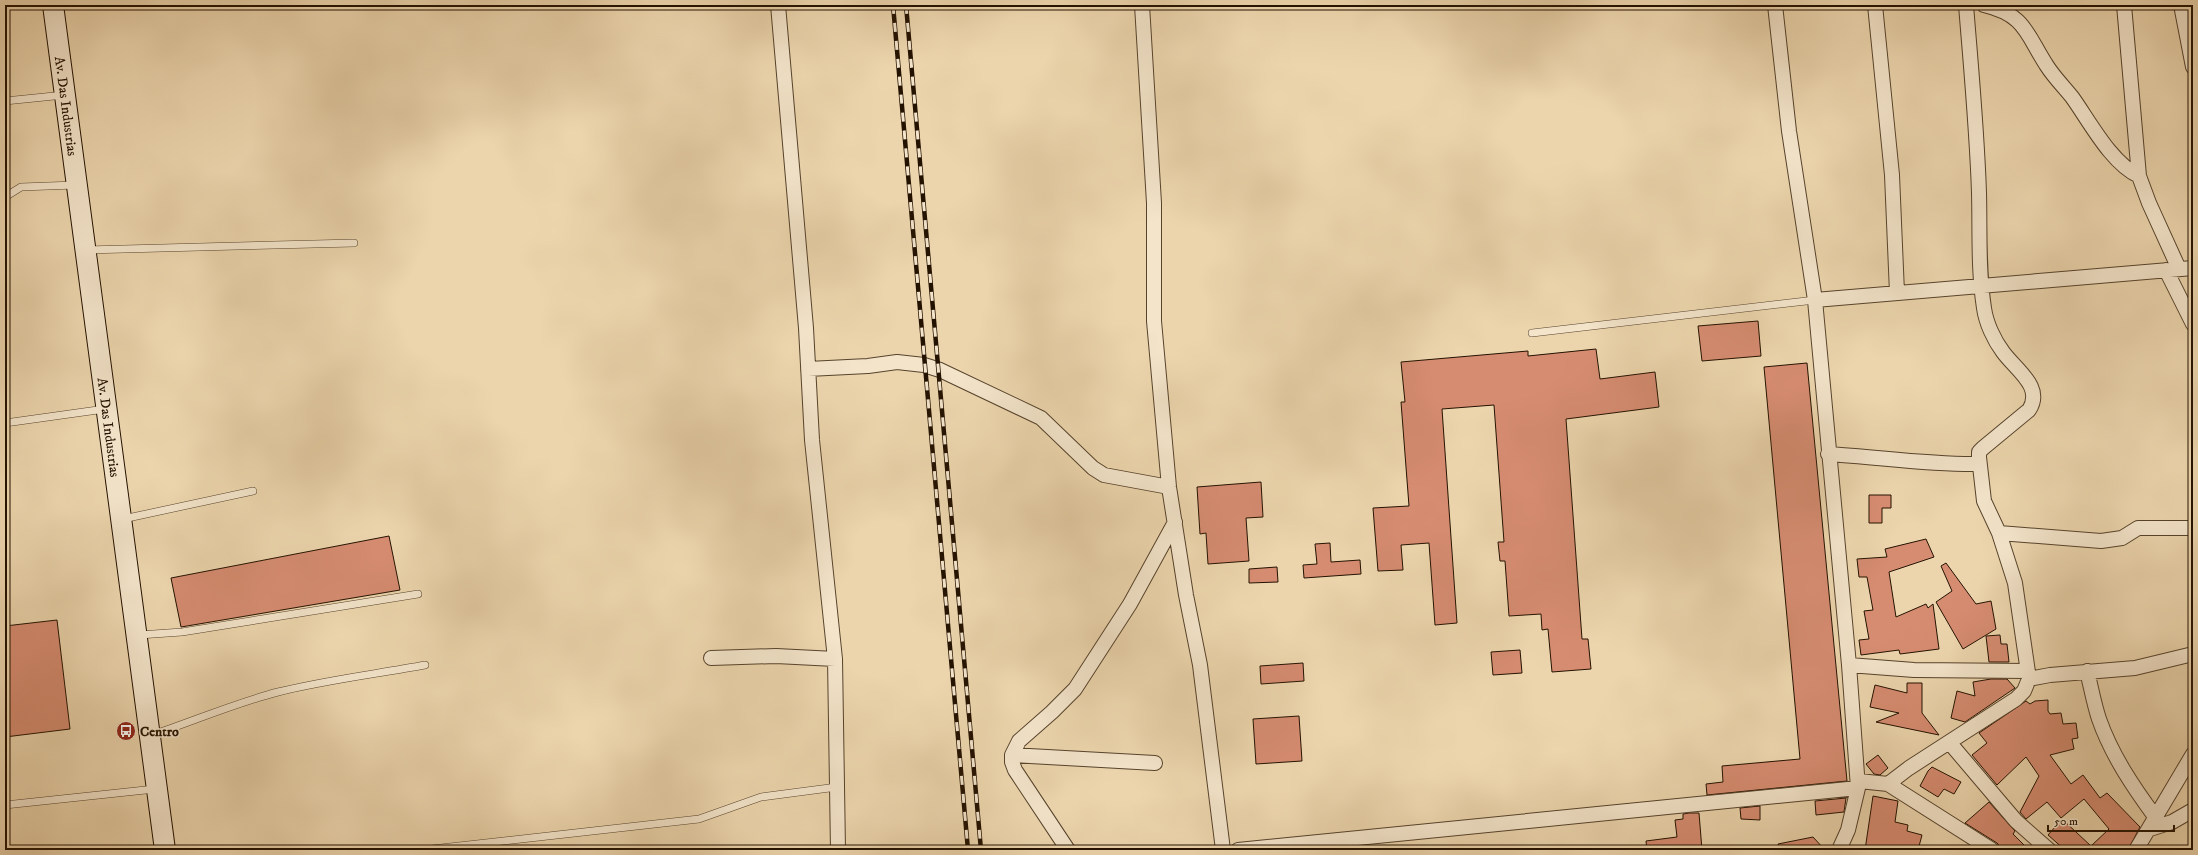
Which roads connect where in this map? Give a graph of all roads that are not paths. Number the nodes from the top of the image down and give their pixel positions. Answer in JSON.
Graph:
{"nodes":[{"id":1,"x":53,"y":5,"type":"edge"},
{"id":2,"x":778,"y":5,"type":"edge"},
{"id":3,"x":1142,"y":5,"type":"edge"},
{"id":4,"x":1775,"y":5,"type":"edge"},
{"id":5,"x":1875,"y":5,"type":"edge"},
{"id":6,"x":1966,"y":5,"type":"edge"},
{"id":7,"x":1984,"y":5,"type":"edge"},
{"id":8,"x":2124,"y":5,"type":"edge"},
{"id":9,"x":2181,"y":5,"type":"edge"},
{"id":10,"x":2193,"y":67,"type":"edge"},
{"id":11,"x":66,"y":95,"type":"junction"},
{"id":12,"x":5,"y":101,"type":"edge"},
{"id":13,"x":2139,"y":176,"type":"junction"},
{"id":14,"x":78,"y":185,"type":"junction"},
{"id":15,"x":5,"y":197,"type":"edge"},
{"id":16,"x":354,"y":243,"type":"dead end"},
{"id":17,"x":86,"y":250,"type":"junction"},
{"id":18,"x":2179,"y":269,"type":"edge"},
{"id":19,"x":1981,"y":287,"type":"junction"},
{"id":20,"x":1897,"y":293,"type":"junction"},
{"id":21,"x":1815,"y":300,"type":"junction"},
{"id":22,"x":2193,"y":324,"type":"edge"},
{"id":23,"x":1532,"y":333,"type":"dead end"},
{"id":24,"x":808,"y":369,"type":"junction"},
{"id":25,"x":105,"y":409,"type":"junction"},
{"id":26,"x":5,"y":423,"type":"edge"},
{"id":27,"x":1828,"y":454,"type":"junction"},
{"id":28,"x":1979,"y":464,"type":"junction"},
{"id":29,"x":1169,"y":487,"type":"junction"},
{"id":30,"x":253,"y":491,"type":"dead end"},
{"id":31,"x":120,"y":519,"type":"junction"},
{"id":32,"x":1175,"y":522,"type":"junction"},
{"id":33,"x":2193,"y":528,"type":"edge"},
{"id":34,"x":1999,"y":533,"type":"junction"},
{"id":35,"x":418,"y":594,"type":"dead end"},
{"id":36,"x":136,"y":635,"type":"junction"},
{"id":37,"x":2193,"y":654,"type":"edge"},
{"id":38,"x":711,"y":658,"type":"dead end"},
{"id":39,"x":835,"y":659,"type":"junction"},
{"id":40,"x":425,"y":665,"type":"dead end"},
{"id":41,"x":1849,"y":665,"type":"junction"},
{"id":42,"x":2087,"y":671,"type":"junction"},
{"id":43,"x":2028,"y":675,"type":"junction"},
{"id":44,"x":150,"y":736,"type":"junction"},
{"id":45,"x":1949,"y":742,"type":"junction"},
{"id":46,"x":2193,"y":754,"type":"edge"},
{"id":47,"x":1012,"y":755,"type":"junction"},
{"id":48,"x":1155,"y":762,"type":"dead end"},
{"id":49,"x":1859,"y":784,"type":"junction"},
{"id":50,"x":1888,"y":784,"type":"junction"},
{"id":51,"x":837,"y":787,"type":"junction"},
{"id":52,"x":157,"y":789,"type":"junction"},
{"id":53,"x":5,"y":805,"type":"edge"},
{"id":54,"x":2193,"y":810,"type":"edge"},
{"id":55,"x":2153,"y":824,"type":"junction"},
{"id":56,"x":462,"y":848,"type":"edge"},
{"id":57,"x":165,"y":850,"type":"edge"},
{"id":58,"x":423,"y":850,"type":"edge"},
{"id":59,"x":838,"y":850,"type":"edge"},
{"id":60,"x":1068,"y":850,"type":"edge"},
{"id":61,"x":1223,"y":850,"type":"edge"},
{"id":62,"x":1238,"y":850,"type":"edge"},
{"id":63,"x":1839,"y":850,"type":"edge"},
{"id":64,"x":1992,"y":850,"type":"edge"},
{"id":65,"x":2049,"y":850,"type":"edge"},
{"id":66,"x":2136,"y":850,"type":"edge"}],
"edges":[{"from":1,"to":11,"type":"main road","name":"Av. Das Industrias"},
{"from":2,"to":24,"type":"street"},
{"from":3,"to":29,"type":"street"},
{"from":4,"to":21,"type":"street"},
{"from":5,"to":20,"type":"street"},
{"from":6,"to":19,"type":"street"},
{"from":7,"to":13,"type":"street"},
{"from":8,"to":13,"type":"street"},
{"from":9,"to":10,"type":"street"},
{"from":11,"to":12,"type":"lane"},
{"from":11,"to":14,"type":"main road","name":"Av. Das Industrias"},
{"from":13,"to":18,"type":"street"},
{"from":14,"to":15,"type":"lane"},
{"from":14,"to":17,"type":"main road","name":"Av. Das Industrias"},
{"from":16,"to":17,"type":"lane"},
{"from":17,"to":25,"type":"main road","name":"Av. Das Industrias"},
{"from":18,"to":19,"type":"street"},
{"from":18,"to":22,"type":"street"},
{"from":19,"to":20,"type":"street"},
{"from":19,"to":28,"type":"street"},
{"from":20,"to":21,"type":"street"},
{"from":21,"to":23,"type":"lane"},
{"from":21,"to":27,"type":"street"},
{"from":24,"to":29,"type":"street"},
{"from":24,"to":39,"type":"street"},
{"from":25,"to":26,"type":"lane"},
{"from":25,"to":31,"type":"main road","name":"Av. Das Industrias"},
{"from":27,"to":28,"type":"street"},
{"from":27,"to":41,"type":"street"},
{"from":28,"to":34,"type":"street"},
{"from":29,"to":32,"type":"street"},
{"from":30,"to":31,"type":"lane"},
{"from":31,"to":36,"type":"main road","name":"Av. Das Industrias"},
{"from":32,"to":47,"type":"street"},
{"from":32,"to":61,"type":"street"},
{"from":33,"to":34,"type":"street"},
{"from":34,"to":43,"type":"street"},
{"from":35,"to":36,"type":"lane"},
{"from":36,"to":44,"type":"main road","name":"Av. Das Industrias"},
{"from":37,"to":42,"type":"street"},
{"from":38,"to":39,"type":"street"},
{"from":39,"to":51,"type":"street"},
{"from":40,"to":44,"type":"lane"},
{"from":41,"to":43,"type":"street"},
{"from":41,"to":49,"type":"street"},
{"from":42,"to":43,"type":"street"},
{"from":42,"to":55,"type":"street"},
{"from":43,"to":45,"type":"street"},
{"from":44,"to":52,"type":"main road","name":"Av. Das Industrias"},
{"from":45,"to":50,"type":"street"},
{"from":45,"to":65,"type":"street"},
{"from":46,"to":55,"type":"street"},
{"from":47,"to":48,"type":"street"},
{"from":47,"to":60,"type":"street"},
{"from":49,"to":50,"type":"street"},
{"from":49,"to":62,"type":"street"},
{"from":49,"to":63,"type":"street"},
{"from":50,"to":64,"type":"street"},
{"from":51,"to":56,"type":"lane"},
{"from":51,"to":59,"type":"street"},
{"from":52,"to":53,"type":"lane"},
{"from":52,"to":57,"type":"main road","name":"Av. Das Industrias"},
{"from":54,"to":55,"type":"street"},
{"from":55,"to":66,"type":"street"},
{"from":56,"to":58,"type":"lane"}]}
